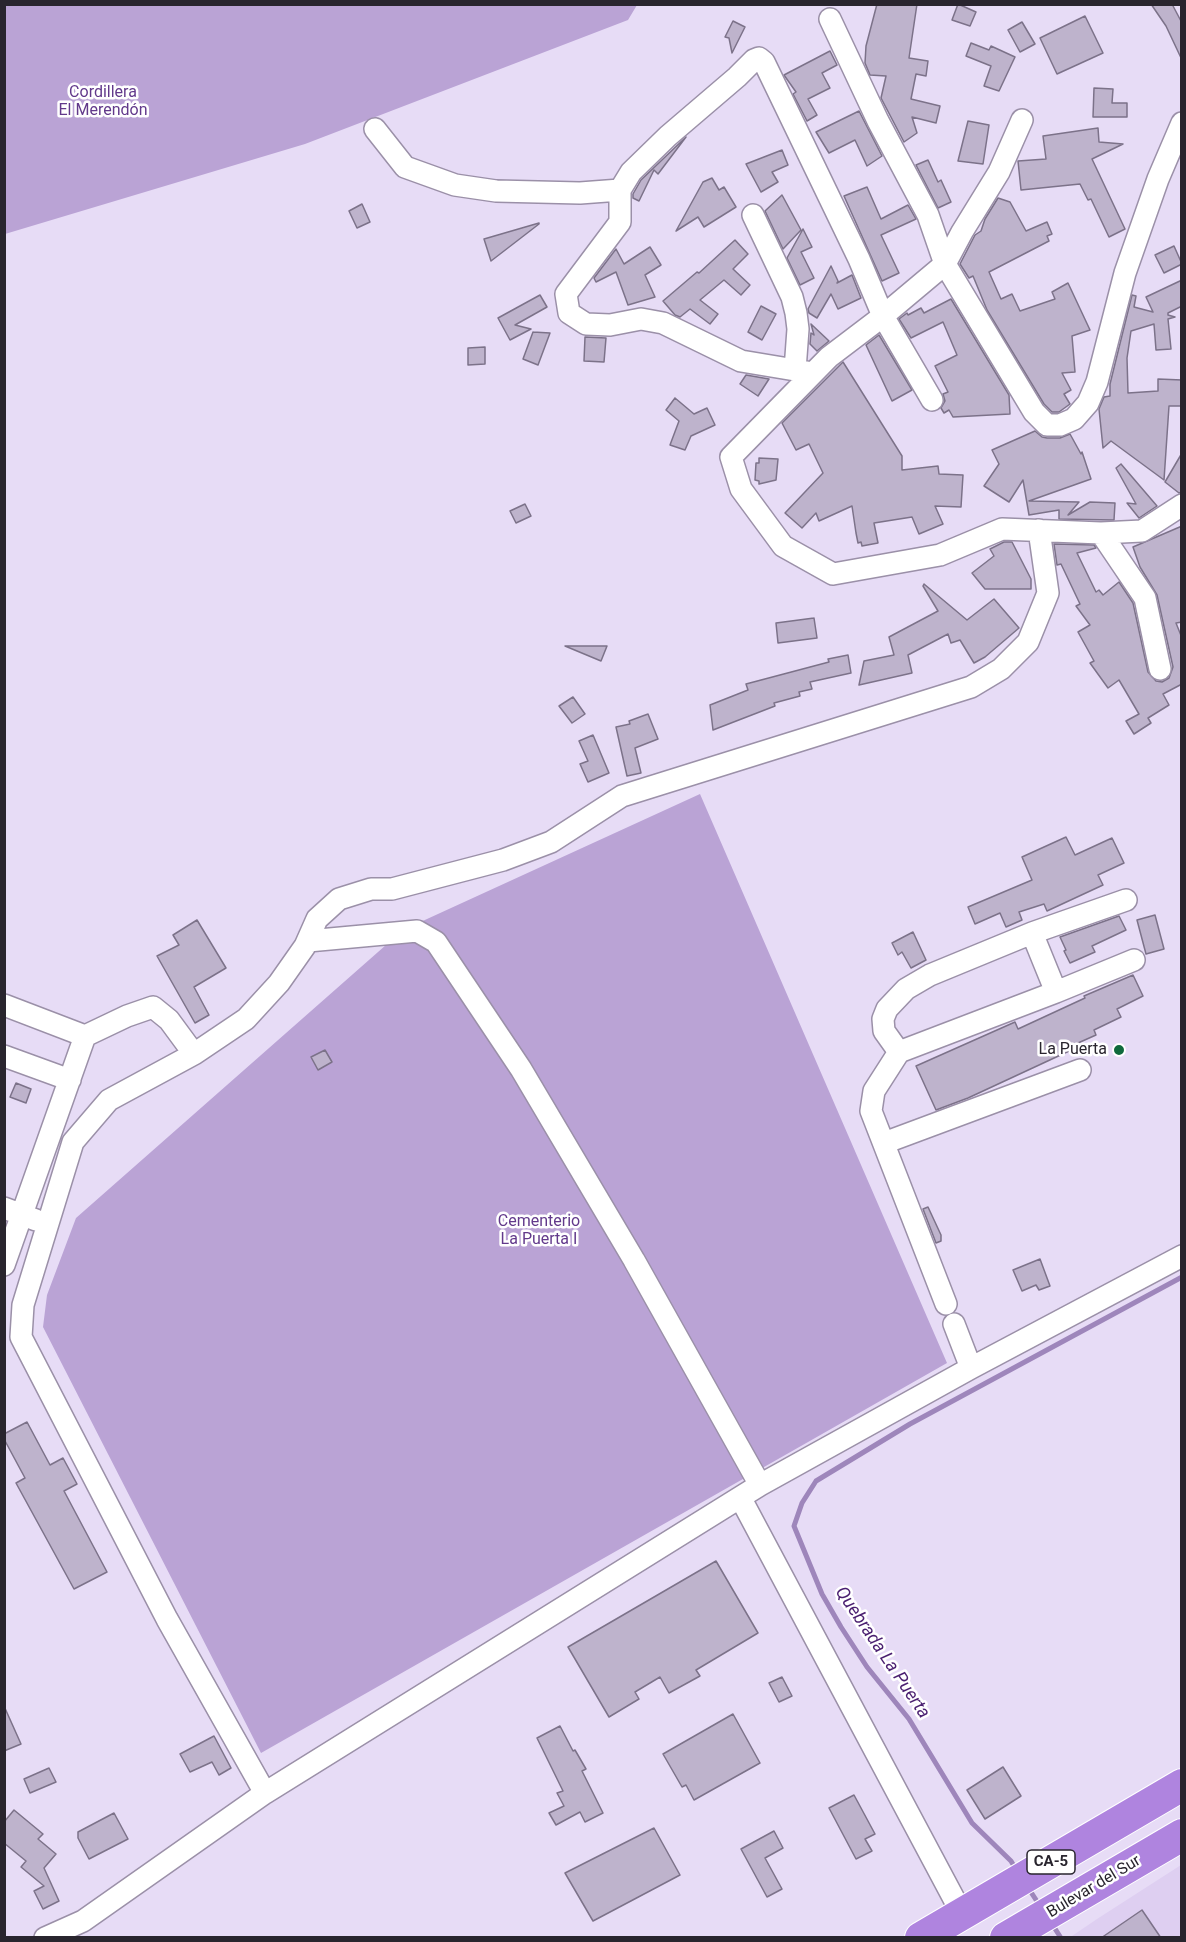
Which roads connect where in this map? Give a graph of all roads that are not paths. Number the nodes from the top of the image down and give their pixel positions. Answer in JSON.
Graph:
{"nodes":[{"id":1,"x":830,"y":19,"type":"dead end"},
{"id":2,"x":1022,"y":120,"type":"dead end"},
{"id":3,"x":1182,"y":123,"type":"edge"},
{"id":4,"x":375,"y":129,"type":"dead end"},
{"id":5,"x":620,"y":190,"type":"junction"},
{"id":6,"x":753,"y":215,"type":"dead end"},
{"id":7,"x":945,"y":264,"type":"junction"},
{"id":8,"x":883,"y":316,"type":"junction"},
{"id":9,"x":804,"y":372,"type":"junction"},
{"id":10,"x":932,"y":400,"type":"dead end"},
{"id":11,"x":1182,"y":506,"type":"edge"},
{"id":12,"x":1039,"y":530,"type":"junction"},
{"id":13,"x":1101,"y":533,"type":"junction"},
{"id":14,"x":1160,"y":669,"type":"dead end"},
{"id":15,"x":1126,"y":900,"type":"dead end"},
{"id":16,"x":1032,"y":933,"type":"junction"},
{"id":17,"x":308,"y":940,"type":"junction"},
{"id":18,"x":1134,"y":960,"type":"dead end"},
{"id":19,"x":1056,"y":992,"type":"junction"},
{"id":20,"x":4,"y":1005,"type":"edge"},
{"id":21,"x":85,"y":1036,"type":"junction"},
{"id":22,"x":898,"y":1052,"type":"junction"},
{"id":23,"x":194,"y":1054,"type":"junction"},
{"id":24,"x":4,"y":1056,"type":"edge"},
{"id":25,"x":1080,"y":1070,"type":"dead end"},
{"id":26,"x":70,"y":1080,"type":"junction"},
{"id":27,"x":884,"y":1143,"type":"junction"},
{"id":28,"x":14,"y":1212,"type":"edge"},
{"id":29,"x":48,"y":1224,"type":"junction"},
{"id":30,"x":1182,"y":1256,"type":"edge"},
{"id":31,"x":4,"y":1265,"type":"edge"},
{"id":32,"x":946,"y":1304,"type":"dead end"},
{"id":33,"x":954,"y":1324,"type":"dead end"},
{"id":34,"x":971,"y":1368,"type":"junction"},
{"id":35,"x":760,"y":1485,"type":"junction"},
{"id":36,"x":741,"y":1499,"type":"junction"},
{"id":37,"x":1182,"y":1785,"type":"edge"},
{"id":38,"x":265,"y":1792,"type":"junction"},
{"id":39,"x":1182,"y":1835,"type":"edge"},
{"id":40,"x":1049,"y":1863,"type":"junction"},
{"id":41,"x":1063,"y":1906,"type":"junction"},
{"id":42,"x":961,"y":1912,"type":"junction"},
{"id":43,"x":45,"y":1938,"type":"edge"},
{"id":44,"x":921,"y":1938,"type":"edge"},
{"id":45,"x":1006,"y":1938,"type":"edge"}],
"edges":[{"from":1,"to":7,"type":"street"},
{"from":2,"to":7,"type":"street"},
{"from":3,"to":7,"type":"street"},
{"from":4,"to":5,"type":"street"},
{"from":5,"to":8,"type":"street"},
{"from":5,"to":9,"type":"street"},
{"from":6,"to":9,"type":"street"},
{"from":7,"to":8,"type":"street"},
{"from":8,"to":9,"type":"street"},
{"from":8,"to":10,"type":"street"},
{"from":9,"to":12,"type":"street"},
{"from":11,"to":13,"type":"street"},
{"from":12,"to":13,"type":"street"},
{"from":12,"to":17,"type":"street"},
{"from":13,"to":14,"type":"street"},
{"from":15,"to":16,"type":"street"},
{"from":16,"to":19,"type":"street"},
{"from":16,"to":22,"type":"street"},
{"from":17,"to":23,"type":"street"},
{"from":17,"to":35,"type":"street"},
{"from":18,"to":19,"type":"street"},
{"from":19,"to":22,"type":"street"},
{"from":20,"to":21,"type":"street"},
{"from":21,"to":23,"type":"street"},
{"from":21,"to":26,"type":"street"},
{"from":22,"to":27,"type":"street"},
{"from":23,"to":29,"type":"street"},
{"from":24,"to":26,"type":"street"},
{"from":25,"to":27,"type":"street"},
{"from":26,"to":28,"type":"street"},
{"from":27,"to":32,"type":"street"},
{"from":28,"to":29,"type":"street"},
{"from":28,"to":31,"type":"street"},
{"from":29,"to":38,"type":"street"},
{"from":30,"to":34,"type":"street"},
{"from":33,"to":34,"type":"street"},
{"from":34,"to":35,"type":"street"},
{"from":35,"to":36,"type":"street"},
{"from":36,"to":38,"type":"street"},
{"from":36,"to":42,"type":"street"},
{"from":37,"to":40,"type":"highway","number":"CA-5"},
{"from":38,"to":43,"type":"street"},
{"from":39,"to":41,"type":"highway","name":"Bulevar del Sur","number":"CA-5"},
{"from":40,"to":41,"type":"highway"},
{"from":40,"to":42,"type":"highway","number":"CA-5"},
{"from":41,"to":42,"type":"highway"},
{"from":41,"to":45,"type":"highway","name":"Bulevar del Sur","number":"CA-5"},
{"from":42,"to":44,"type":"highway","number":"CA-5"}]}
